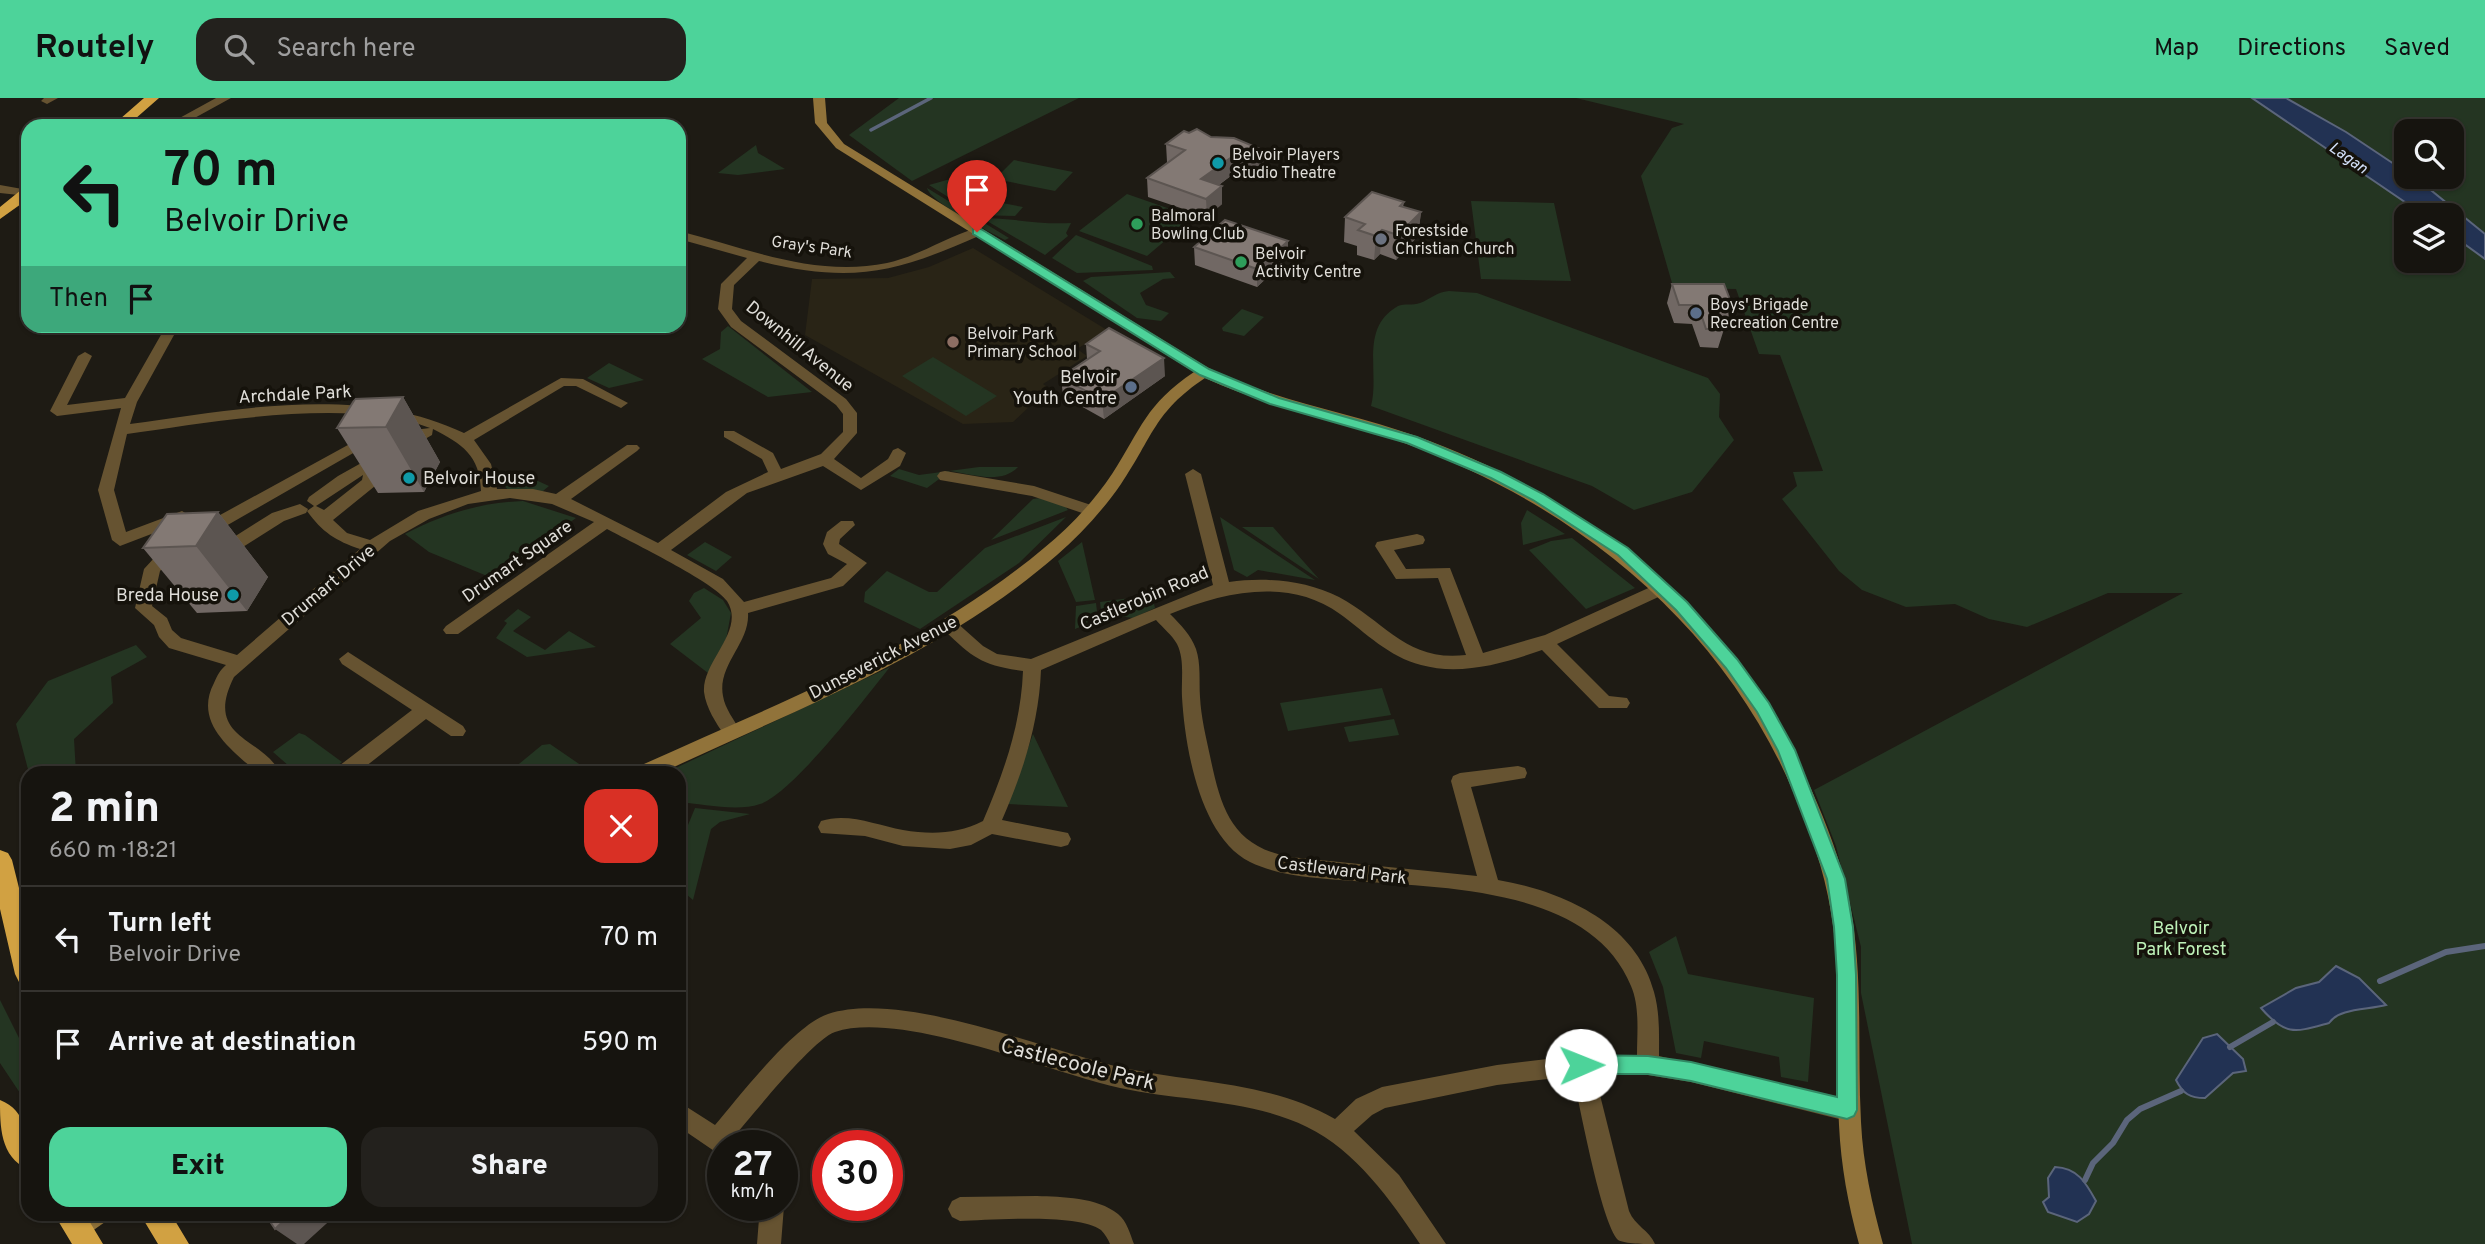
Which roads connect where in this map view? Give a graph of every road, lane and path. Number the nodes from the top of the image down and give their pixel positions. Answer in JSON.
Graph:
{"nodes":[{"id":1,"x":152,"y":98,"type":"edge"},
{"id":2,"x":225,"y":98,"type":"edge"},
{"id":3,"x":819,"y":98,"type":"edge"},
{"id":4,"x":127,"y":119,"type":"edge"},
{"id":5,"x":184,"y":119,"type":"edge"},
{"id":6,"x":21,"y":194,"type":"edge"},
{"id":7,"x":0,"y":213,"type":"edge"},
{"id":8,"x":977,"y":232,"type":"junction"},
{"id":9,"x":686,"y":236,"type":"edge"},
{"id":10,"x":758,"y":255,"type":"junction"},
{"id":11,"x":168,"y":333,"type":"edge"},
{"id":12,"x":85,"y":356,"type":"dead end"},
{"id":13,"x":1204,"y":372,"type":"junction"},
{"id":14,"x":130,"y":402,"type":"junction"},
{"id":15,"x":621,"y":402,"type":"dead end"},
{"id":16,"x":122,"y":430,"type":"junction"},
{"id":17,"x":427,"y":432,"type":"dead end"},
{"id":18,"x":729,"y":434,"type":"dead end"},
{"id":19,"x":465,"y":439,"type":"junction"},
{"id":20,"x":357,"y":445,"type":"edge"},
{"id":21,"x":632,"y":447,"type":"dead end"},
{"id":22,"x":898,"y":453,"type":"dead end"},
{"id":23,"x":825,"y":460,"type":"junction"},
{"id":24,"x":1193,"y":474,"type":"dead end"},
{"id":25,"x":776,"y":476,"type":"junction"},
{"id":26,"x":945,"y":476,"type":"dead end"},
{"id":27,"x":489,"y":494,"type":"junction"},
{"id":28,"x":558,"y":500,"type":"junction"},
{"id":29,"x":312,"y":510,"type":"junction"},
{"id":30,"x":1091,"y":511,"type":"junction"},
{"id":31,"x":185,"y":514,"type":"edge"},
{"id":32,"x":604,"y":523,"type":"junction"},
{"id":33,"x":847,"y":525,"type":"dead end"},
{"id":34,"x":1417,"y":540,"type":"dead end"},
{"id":35,"x":373,"y":547,"type":"junction"},
{"id":36,"x":659,"y":551,"type":"junction"},
{"id":37,"x":208,"y":568,"type":"edge"},
{"id":38,"x":1222,"y":588,"type":"junction"},
{"id":39,"x":1661,"y":589,"type":"junction"},
{"id":40,"x":739,"y":610,"type":"junction"},
{"id":41,"x":1159,"y":613,"type":"junction"},
{"id":42,"x":950,"y":626,"type":"junction"},
{"id":43,"x":452,"y":631,"type":"dead end"},
{"id":44,"x":1544,"y":641,"type":"junction"},
{"id":45,"x":348,"y":659,"type":"dead end"},
{"id":46,"x":239,"y":662,"type":"junction"},
{"id":47,"x":1477,"y":662,"type":"junction"},
{"id":48,"x":1032,"y":666,"type":"junction"},
{"id":49,"x":1621,"y":702,"type":"dead end"},
{"id":50,"x":425,"y":709,"type":"junction"},
{"id":51,"x":457,"y":730,"type":"dead end"},
{"id":52,"x":731,"y":732,"type":"junction"},
{"id":53,"x":262,"y":766,"type":"edge"},
{"id":54,"x":352,"y":766,"type":"edge"},
{"id":55,"x":657,"y":766,"type":"edge"},
{"id":56,"x":1518,"y":773,"type":"dead end"},
{"id":57,"x":990,"y":826,"type":"junction"},
{"id":58,"x":828,"y":827,"type":"dead end"},
{"id":59,"x":1061,"y":839,"type":"dead end"},
{"id":60,"x":0,"y":860,"type":"edge"},
{"id":61,"x":1490,"y":887,"type":"junction"},
{"id":62,"x":21,"y":946,"type":"edge"},
{"id":63,"x":1581,"y":1065,"type":"junction"},
{"id":64,"x":1648,"y":1065,"type":"junction"},
{"id":65,"x":1847,"y":1110,"type":"junction"},
{"id":66,"x":0,"y":1113,"type":"edge"},
{"id":67,"x":686,"y":1118,"type":"edge"},
{"id":68,"x":731,"y":1130,"type":"edge"},
{"id":69,"x":1337,"y":1132,"type":"junction"},
{"id":70,"x":707,"y":1133,"type":"edge"},
{"id":71,"x":21,"y":1144,"type":"edge"},
{"id":72,"x":960,"y":1209,"type":"dead end"},
{"id":73,"x":159,"y":1221,"type":"edge"},
{"id":74,"x":771,"y":1221,"type":"edge"},
{"id":75,"x":175,"y":1244,"type":"edge"},
{"id":76,"x":769,"y":1244,"type":"edge"},
{"id":77,"x":1122,"y":1244,"type":"edge"},
{"id":78,"x":1434,"y":1244,"type":"edge"},
{"id":79,"x":1643,"y":1244,"type":"edge"},
{"id":80,"x":1871,"y":1244,"type":"edge"}],
"edges":[{"from":1,"to":4,"type":"highway"},
{"from":2,"to":5,"type":"street"},
{"from":3,"to":8,"type":"street"},
{"from":6,"to":7,"type":"highway"},
{"from":8,"to":10,"type":"street","name":"Gray's Park"},
{"from":8,"to":13,"type":"street"},
{"from":9,"to":10,"type":"street","name":"Gray's Park"},
{"from":10,"to":23,"type":"street","name":"Downhill Avenue"},
{"from":11,"to":14,"type":"street"},
{"from":12,"to":14,"type":"street"},
{"from":13,"to":30,"type":"street","name":"Dunseverick Avenue"},
{"from":13,"to":39,"type":"street"},
{"from":14,"to":16,"type":"street"},
{"from":15,"to":19,"type":"street"},
{"from":16,"to":19,"type":"street","name":"Archdale Park"},
{"from":16,"to":31,"type":"street"},
{"from":17,"to":29,"type":"street"},
{"from":18,"to":25,"type":"street"},
{"from":19,"to":27,"type":"street"},
{"from":20,"to":46,"type":"street"},
{"from":21,"to":28,"type":"street"},
{"from":22,"to":23,"type":"street"},
{"from":23,"to":25,"type":"street","name":"Downhill Avenue"},
{"from":24,"to":38,"type":"street"},
{"from":25,"to":36,"type":"street","name":"Downhill Avenue"},
{"from":26,"to":30,"type":"street"},
{"from":27,"to":28,"type":"street","name":"Drumart Drive"},
{"from":27,"to":35,"type":"street","name":"Drumart Drive"},
{"from":28,"to":32,"type":"street","name":"Drumart Drive"},
{"from":29,"to":35,"type":"street"},
{"from":29,"to":37,"type":"street"},
{"from":30,"to":42,"type":"street","name":"Dunseverick Avenue"},
{"from":32,"to":36,"type":"street","name":"Drumart Drive"},
{"from":32,"to":43,"type":"street","name":"Drumart Square"},
{"from":33,"to":40,"type":"street"},
{"from":34,"to":47,"type":"street"},
{"from":35,"to":46,"type":"street","name":"Drumart Drive"},
{"from":36,"to":40,"type":"street","name":"Drumart Drive"},
{"from":38,"to":41,"type":"street","name":"Castlerobin Road"},
{"from":38,"to":47,"type":"street","name":"Castlerobin Road"},
{"from":39,"to":44,"type":"street","name":"Castlerobin Road"},
{"from":39,"to":65,"type":"street"},
{"from":40,"to":52,"type":"street"},
{"from":41,"to":48,"type":"street","name":"Castlerobin Road"},
{"from":41,"to":61,"type":"street","name":"Castleward Park"},
{"from":42,"to":48,"type":"street"},
{"from":42,"to":52,"type":"street","name":"Dunseverick Avenue"},
{"from":44,"to":47,"type":"street","name":"Castlerobin Road"},
{"from":44,"to":49,"type":"street"},
{"from":45,"to":50,"type":"street"},
{"from":46,"to":53,"type":"street","name":"Drumart Drive"},
{"from":48,"to":57,"type":"street"},
{"from":50,"to":51,"type":"street"},
{"from":50,"to":54,"type":"street"},
{"from":52,"to":55,"type":"street","name":"Dunseverick Avenue"},
{"from":56,"to":61,"type":"street"},
{"from":57,"to":58,"type":"street"},
{"from":57,"to":59,"type":"street"},
{"from":60,"to":62,"type":"highway"},
{"from":61,"to":64,"type":"street","name":"Castleward Park"},
{"from":63,"to":64,"type":"street"},
{"from":63,"to":69,"type":"street"},
{"from":63,"to":79,"type":"street"},
{"from":64,"to":65,"type":"street"},
{"from":65,"to":80,"type":"street"},
{"from":66,"to":71,"type":"highway"},
{"from":67,"to":70,"type":"street"},
{"from":68,"to":69,"type":"street","name":"Castlecoole Park"},
{"from":69,"to":78,"type":"street","name":"Castlecoole Park"},
{"from":72,"to":77,"type":"street"},
{"from":73,"to":75,"type":"highway"},
{"from":74,"to":76,"type":"street"}]}
